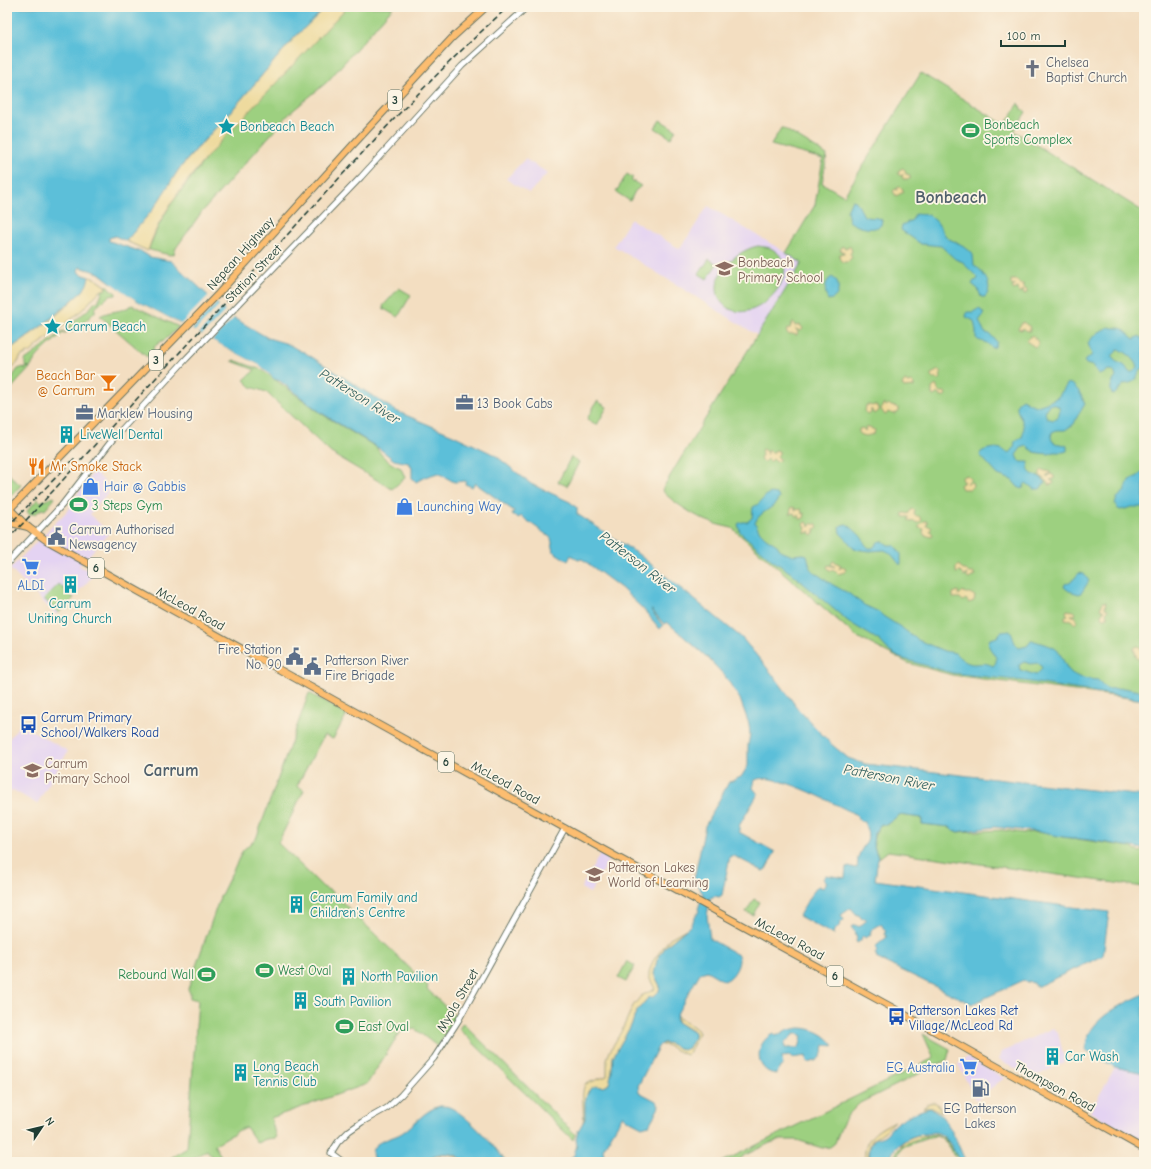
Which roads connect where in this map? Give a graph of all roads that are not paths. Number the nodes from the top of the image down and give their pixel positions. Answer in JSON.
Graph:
{"nodes":[{"id":1,"x":486,"y":7,"type":"edge"},
{"id":2,"x":527,"y":7,"type":"edge"},
{"id":3,"x":9,"y":511,"type":"edge"},
{"id":4,"x":7,"y":522,"type":"edge"},
{"id":5,"x":28,"y":527,"type":"junction"},
{"id":6,"x":36,"y":533,"type":"junction"},
{"id":7,"x":7,"y":564,"type":"edge"},
{"id":8,"x":565,"y":828,"type":"junction"},
{"id":9,"x":955,"y":1043,"type":"joint"},
{"id":10,"x":1144,"y":1149,"type":"edge"},
{"id":11,"x":343,"y":1162,"type":"edge"}],
"edges":[{"from":1,"to":3,"type":"main road","name":"Nepean Highway","number":"3"},
{"from":2,"to":6,"type":"street","name":"Station Street"},
{"from":3,"to":5,"type":"main road","name":"McLeod Road","number":"6"},
{"from":4,"to":5,"type":"main road"},
{"from":5,"to":6,"type":"main road","name":"McLeod Road","number":"6"},
{"from":6,"to":7,"type":"street","name":"Station Street"},
{"from":6,"to":8,"type":"main road","name":"McLeod Road","number":"6"},
{"from":8,"to":9,"type":"main road","name":"McLeod Road","number":"6"},
{"from":8,"to":11,"type":"street","name":"Myola Street"},
{"from":9,"to":10,"type":"main road","name":"Thompson Road","number":"6"}]}
